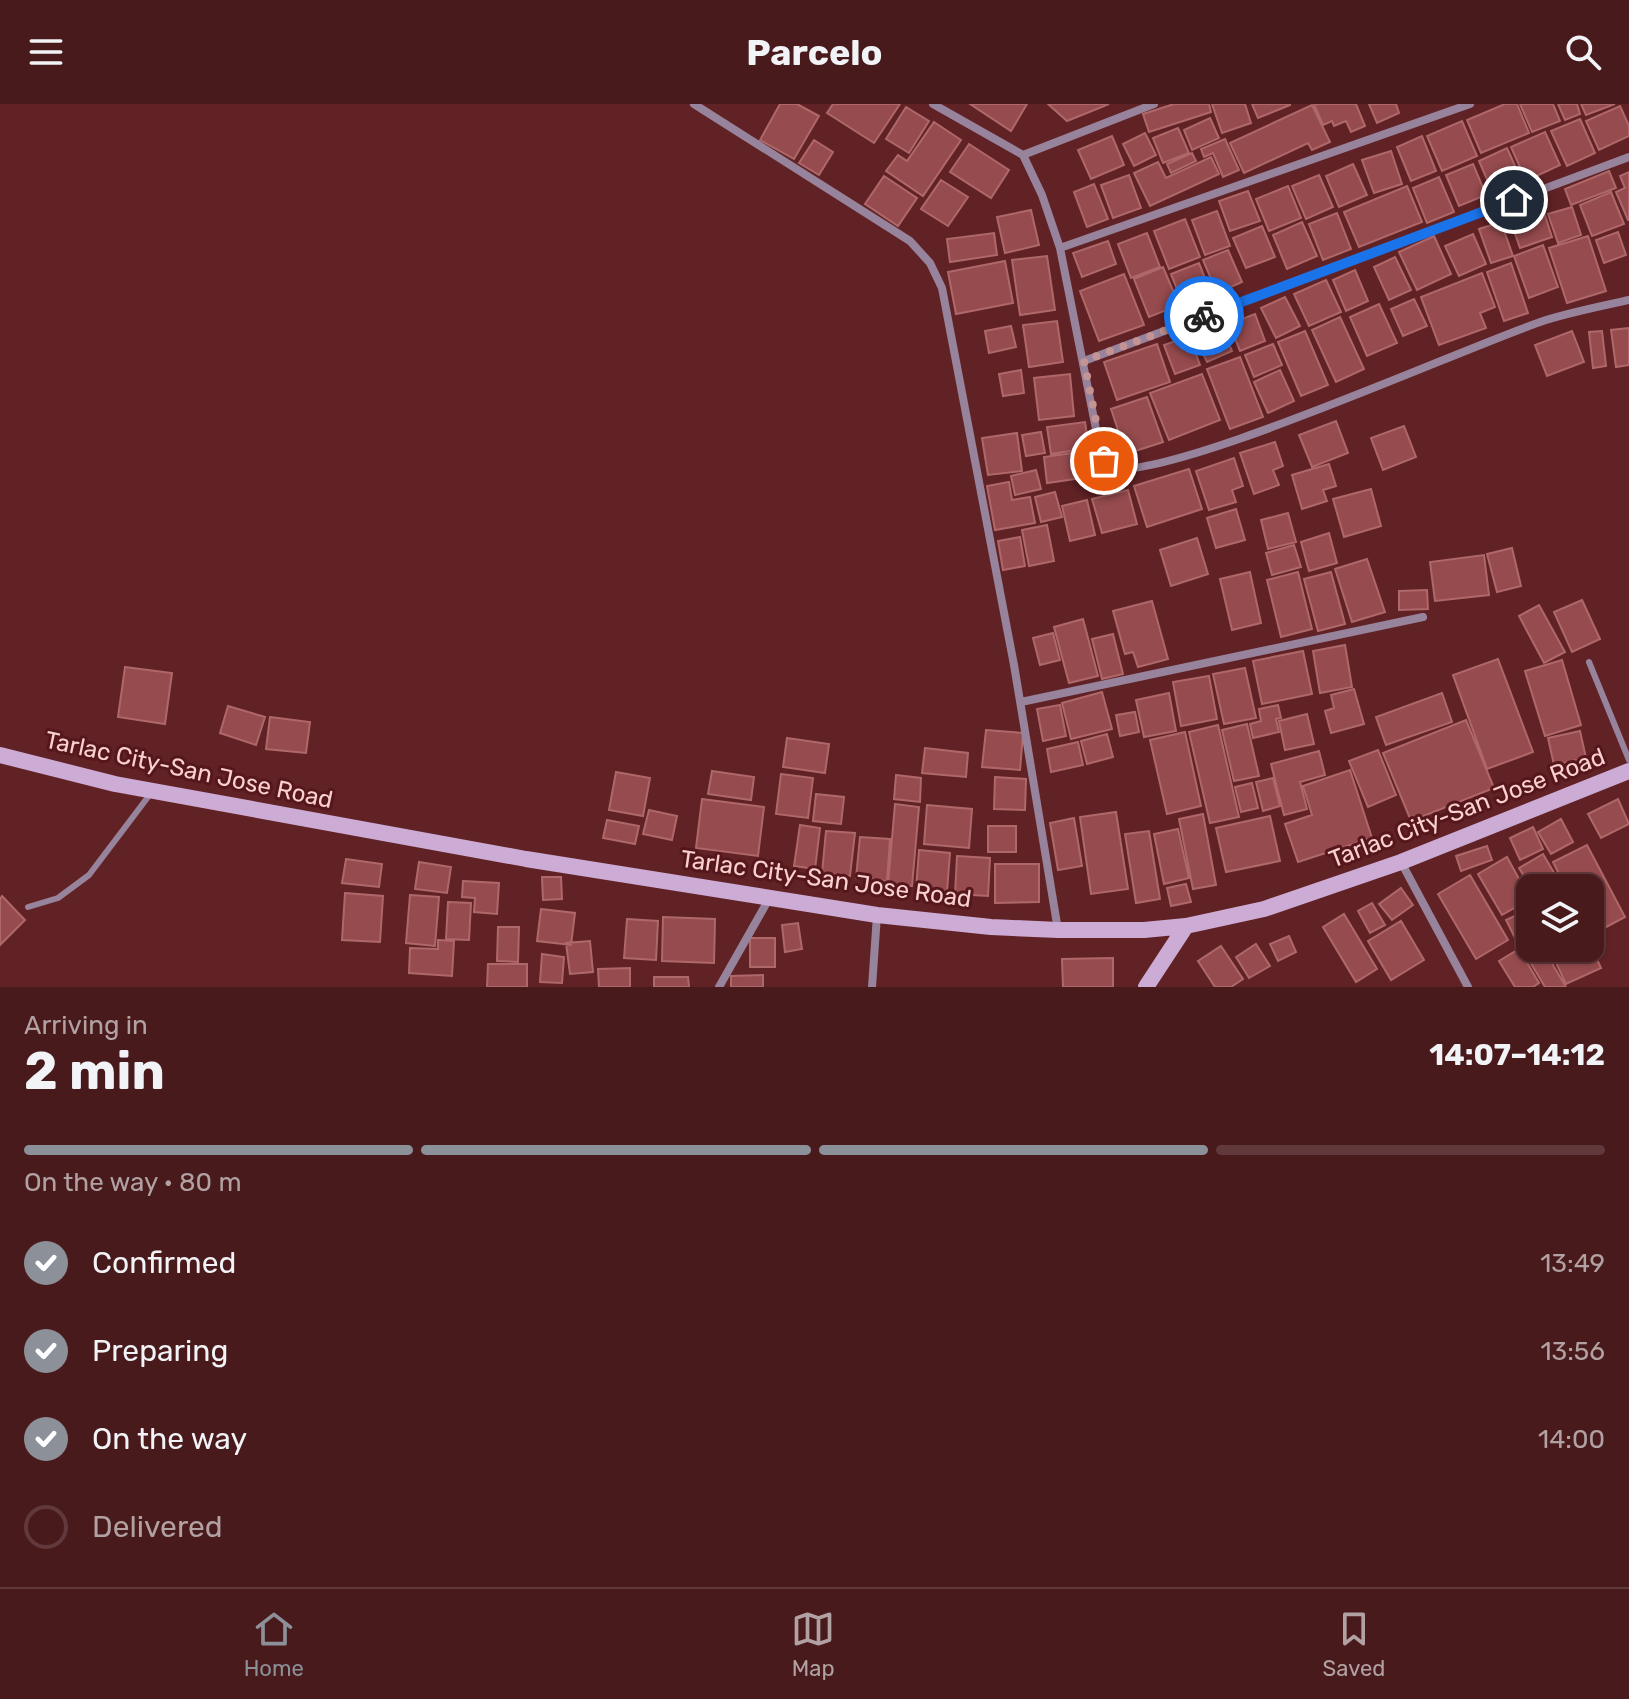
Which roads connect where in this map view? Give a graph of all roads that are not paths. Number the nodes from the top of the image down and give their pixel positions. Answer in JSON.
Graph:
{"nodes":[{"id":1,"x":694,"y":104,"type":"edge"},
{"id":2,"x":933,"y":104,"type":"edge"},
{"id":3,"x":1470,"y":104,"type":"edge"},
{"id":4,"x":1147,"y":105,"type":"edge"},
{"id":5,"x":1023,"y":155,"type":"junction"},
{"id":6,"x":1629,"y":157,"type":"edge"},
{"id":7,"x":1060,"y":248,"type":"junction"},
{"id":8,"x":1629,"y":300,"type":"edge"},
{"id":9,"x":1084,"y":361,"type":"junction"},
{"id":10,"x":1423,"y":617,"type":"dead end"},
{"id":11,"x":1589,"y":662,"type":"dead end"},
{"id":12,"x":1021,"y":702,"type":"junction"},
{"id":13,"x":0,"y":755,"type":"edge"},
{"id":14,"x":1629,"y":760,"type":"edge"},
{"id":15,"x":1629,"y":771,"type":"edge"},
{"id":16,"x":152,"y":791,"type":"junction"},
{"id":17,"x":1401,"y":862,"type":"junction"},
{"id":18,"x":770,"y":896,"type":"junction"},
{"id":19,"x":28,"y":907,"type":"dead end"},
{"id":20,"x":877,"y":915,"type":"junction"},
{"id":21,"x":1186,"y":926,"type":"junction"},
{"id":22,"x":1058,"y":930,"type":"junction"},
{"id":23,"x":719,"y":987,"type":"edge"},
{"id":24,"x":872,"y":987,"type":"edge"},
{"id":25,"x":1146,"y":987,"type":"edge"},
{"id":26,"x":1468,"y":987,"type":"edge"}],
"edges":[{"from":1,"to":12,"type":"street"},
{"from":2,"to":5,"type":"street"},
{"from":3,"to":7,"type":"street"},
{"from":4,"to":5,"type":"street"},
{"from":5,"to":7,"type":"street"},
{"from":6,"to":9,"type":"street"},
{"from":7,"to":9,"type":"street"},
{"from":8,"to":9,"type":"street"},
{"from":10,"to":12,"type":"street"},
{"from":11,"to":14,"type":"lane"},
{"from":12,"to":22,"type":"street"},
{"from":13,"to":16,"type":"main road","name":"Tarlac City-San Jose Road"},
{"from":15,"to":17,"type":"main road","name":"Tarlac City-San Jose Road"},
{"from":16,"to":18,"type":"main road","name":"Tarlac City-San Jose Road"},
{"from":16,"to":19,"type":"lane"},
{"from":17,"to":21,"type":"main road","name":"Tarlac City-San Jose Road"},
{"from":17,"to":26,"type":"street"},
{"from":18,"to":20,"type":"main road","name":"Tarlac City-San Jose Road"},
{"from":18,"to":23,"type":"street"},
{"from":20,"to":22,"type":"main road","name":"Tarlac City-San Jose Road"},
{"from":20,"to":24,"type":"street"},
{"from":21,"to":22,"type":"main road","name":"Tarlac City-San Jose Road"},
{"from":21,"to":25,"type":"main road"}]}
